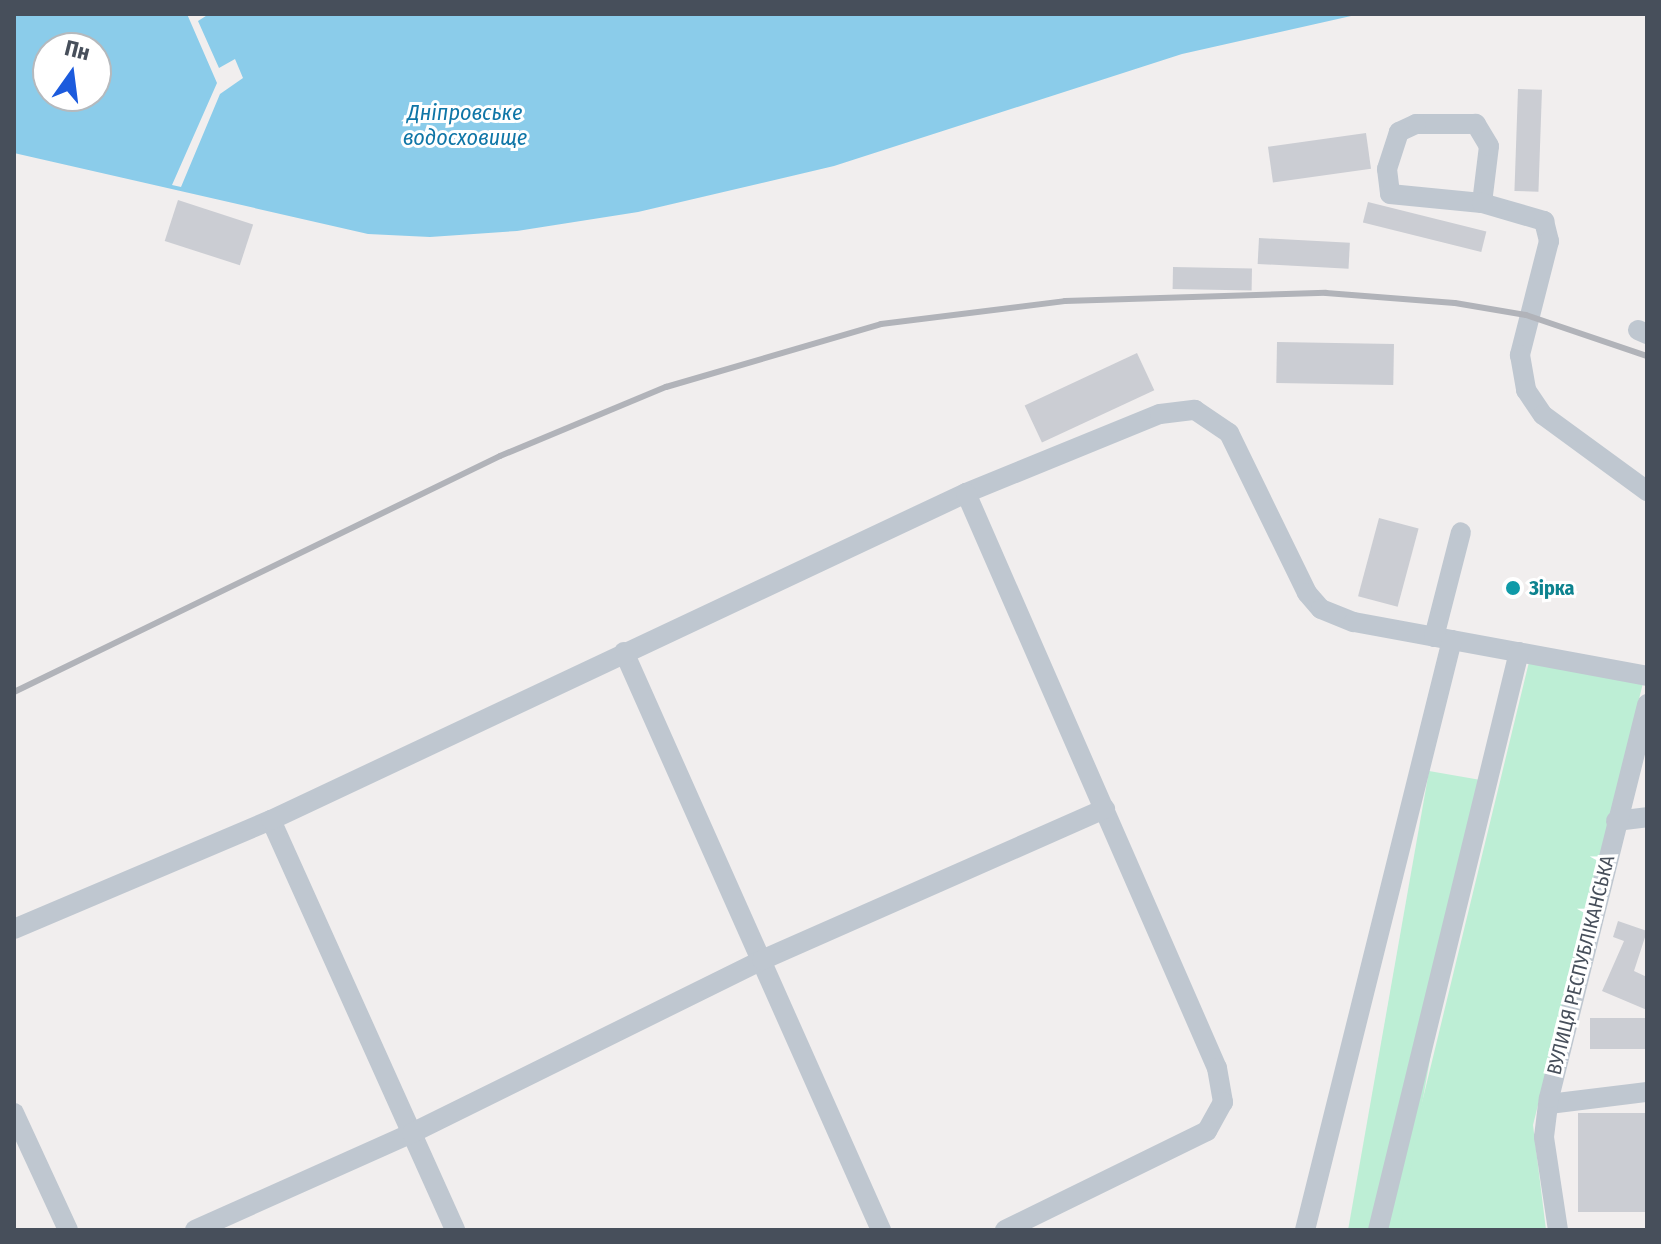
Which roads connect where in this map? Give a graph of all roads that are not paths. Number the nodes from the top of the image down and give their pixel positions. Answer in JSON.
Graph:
{"nodes":[{"id":1,"x":1482,"y":203,"type":"junction"},
{"id":2,"x":1647,"y":491,"type":"edge"},
{"id":3,"x":966,"y":493,"type":"junction"},
{"id":4,"x":1461,"y":532,"type":"dead end"},
{"id":5,"x":1443,"y":638,"type":"junction"},
{"id":6,"x":624,"y":652,"type":"junction"},
{"id":7,"x":1519,"y":652,"type":"junction"},
{"id":8,"x":1647,"y":676,"type":"edge"},
{"id":9,"x":1647,"y":704,"type":"edge"},
{"id":10,"x":1105,"y":809,"type":"junction"},
{"id":11,"x":1647,"y":817,"type":"edge"},
{"id":12,"x":271,"y":820,"type":"junction"},
{"id":13,"x":1616,"y":821,"type":"junction"},
{"id":14,"x":14,"y":929,"type":"edge"},
{"id":15,"x":762,"y":960,"type":"junction"},
{"id":16,"x":1647,"y":1092,"type":"edge"},
{"id":17,"x":1549,"y":1104,"type":"junction"},
{"id":18,"x":14,"y":1113,"type":"edge"},
{"id":19,"x":412,"y":1133,"type":"junction"},
{"id":20,"x":68,"y":1230,"type":"edge"},
{"id":21,"x":195,"y":1230,"type":"edge"},
{"id":22,"x":455,"y":1230,"type":"edge"},
{"id":23,"x":881,"y":1230,"type":"edge"},
{"id":24,"x":1005,"y":1230,"type":"edge"},
{"id":25,"x":1305,"y":1230,"type":"edge"},
{"id":26,"x":1378,"y":1230,"type":"edge"},
{"id":27,"x":1558,"y":1230,"type":"edge"}],
"edges":[{"from":1,"to":1,"type":"street"},
{"from":1,"to":2,"type":"street"},
{"from":3,"to":5,"type":"street"},
{"from":3,"to":6,"type":"street"},
{"from":3,"to":10,"type":"street"},
{"from":4,"to":5,"type":"street"},
{"from":5,"to":7,"type":"street"},
{"from":5,"to":25,"type":"street"},
{"from":6,"to":12,"type":"street"},
{"from":6,"to":15,"type":"street"},
{"from":7,"to":8,"type":"street"},
{"from":7,"to":26,"type":"street"},
{"from":9,"to":13,"type":"street","name":"ВУЛИЦЯ РЕСПУБЛІКАНСЬКА"},
{"from":10,"to":15,"type":"street"},
{"from":10,"to":24,"type":"street"},
{"from":11,"to":13,"type":"street"},
{"from":12,"to":14,"type":"street"},
{"from":12,"to":19,"type":"street"},
{"from":13,"to":17,"type":"street","name":"ВУЛИЦЯ РЕСПУБЛІКАНСЬКА"},
{"from":15,"to":19,"type":"street"},
{"from":15,"to":23,"type":"street"},
{"from":16,"to":17,"type":"street"},
{"from":17,"to":27,"type":"street","name":"ВУЛИЦЯ РЕСПУБЛІКАНСЬКА"},
{"from":18,"to":20,"type":"street"},
{"from":19,"to":21,"type":"street"},
{"from":19,"to":22,"type":"street"}]}
